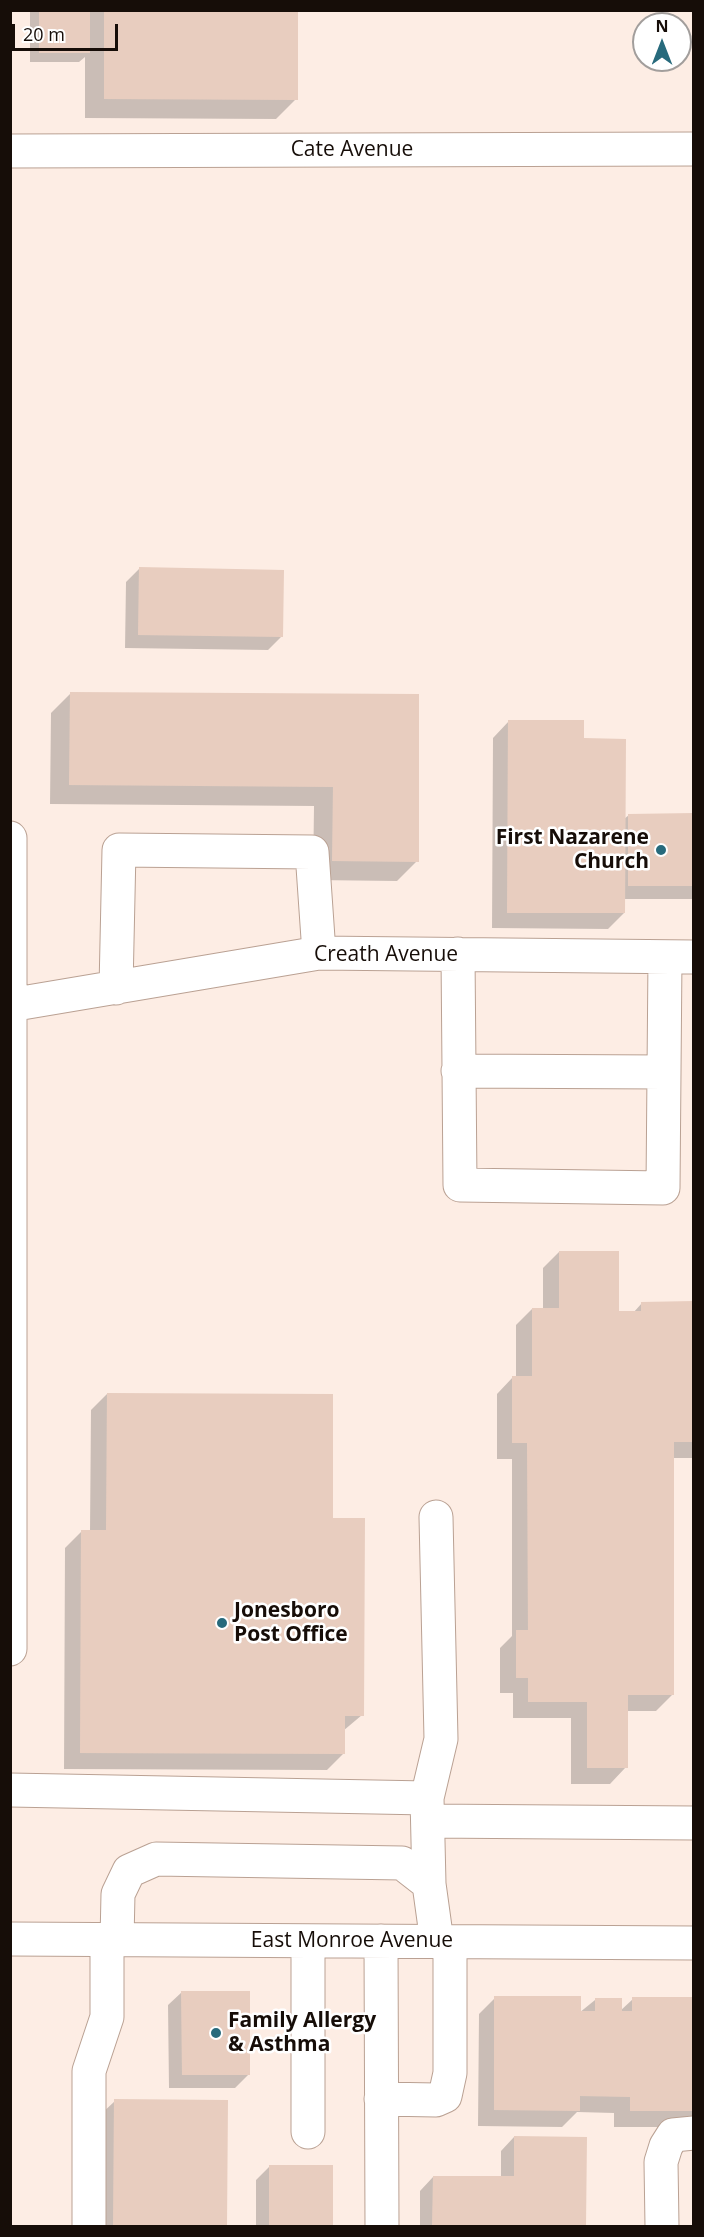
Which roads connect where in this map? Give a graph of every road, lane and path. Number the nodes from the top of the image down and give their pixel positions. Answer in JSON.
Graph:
{"nodes":[{"id":1,"x":693,"y":148,"type":"edge"},
{"id":2,"x":10,"y":151,"type":"edge"},
{"id":3,"x":10,"y":838,"type":"edge"},
{"id":4,"x":319,"y":953,"type":"junction"},
{"id":5,"x":458,"y":954,"type":"junction"},
{"id":6,"x":679,"y":957,"type":"edge"},
{"id":7,"x":116,"y":988,"type":"junction"},
{"id":8,"x":11,"y":1005,"type":"edge"},
{"id":9,"x":458,"y":1071,"type":"junction"},
{"id":10,"x":664,"y":1072,"type":"junction"},
{"id":11,"x":436,"y":1517,"type":"dead end"},
{"id":12,"x":10,"y":1649,"type":"edge"},
{"id":13,"x":10,"y":1790,"type":"edge"},
{"id":14,"x":427,"y":1809,"type":"junction"},
{"id":15,"x":693,"y":1823,"type":"edge"},
{"id":16,"x":429,"y":1884,"type":"junction"},
{"id":17,"x":10,"y":1940,"type":"edge"},
{"id":18,"x":112,"y":1940,"type":"junction"},
{"id":19,"x":308,"y":1941,"type":"junction"},
{"id":20,"x":381,"y":1941,"type":"junction"},
{"id":21,"x":444,"y":1942,"type":"junction"},
{"id":22,"x":693,"y":1943,"type":"edge"},
{"id":23,"x":381,"y":2099,"type":"junction"},
{"id":24,"x":308,"y":2132,"type":"dead end"},
{"id":25,"x":693,"y":2133,"type":"edge"},
{"id":26,"x":89,"y":2226,"type":"edge"},
{"id":27,"x":382,"y":2226,"type":"edge"},
{"id":28,"x":662,"y":2226,"type":"edge"}],
"edges":[{"from":1,"to":2,"type":"street","name":"Cate Avenue"},
{"from":3,"to":8,"type":"street"},
{"from":4,"to":5,"type":"street","name":"Creath Avenue"},
{"from":4,"to":7,"type":"street","name":"Creath Avenue"},
{"from":4,"to":7,"type":"street"},
{"from":5,"to":6,"type":"street","name":"Creath Avenue"},
{"from":5,"to":9,"type":"street"},
{"from":6,"to":10,"type":"street"},
{"from":7,"to":8,"type":"street","name":"Creath Avenue"},
{"from":8,"to":12,"type":"street"},
{"from":9,"to":10,"type":"street"},
{"from":9,"to":10,"type":"street"},
{"from":11,"to":14,"type":"street"},
{"from":13,"to":14,"type":"street"},
{"from":14,"to":15,"type":"street"},
{"from":14,"to":16,"type":"street"},
{"from":16,"to":18,"type":"street"},
{"from":16,"to":21,"type":"street"},
{"from":17,"to":18,"type":"street","name":"East Monroe Avenue"},
{"from":18,"to":19,"type":"street","name":"East Monroe Avenue"},
{"from":18,"to":26,"type":"street"},
{"from":19,"to":20,"type":"street","name":"East Monroe Avenue"},
{"from":19,"to":24,"type":"street"},
{"from":20,"to":21,"type":"street","name":"East Monroe Avenue"},
{"from":20,"to":23,"type":"street"},
{"from":21,"to":22,"type":"street","name":"East Monroe Avenue"},
{"from":21,"to":23,"type":"street"},
{"from":23,"to":27,"type":"street"},
{"from":25,"to":28,"type":"street"}]}
